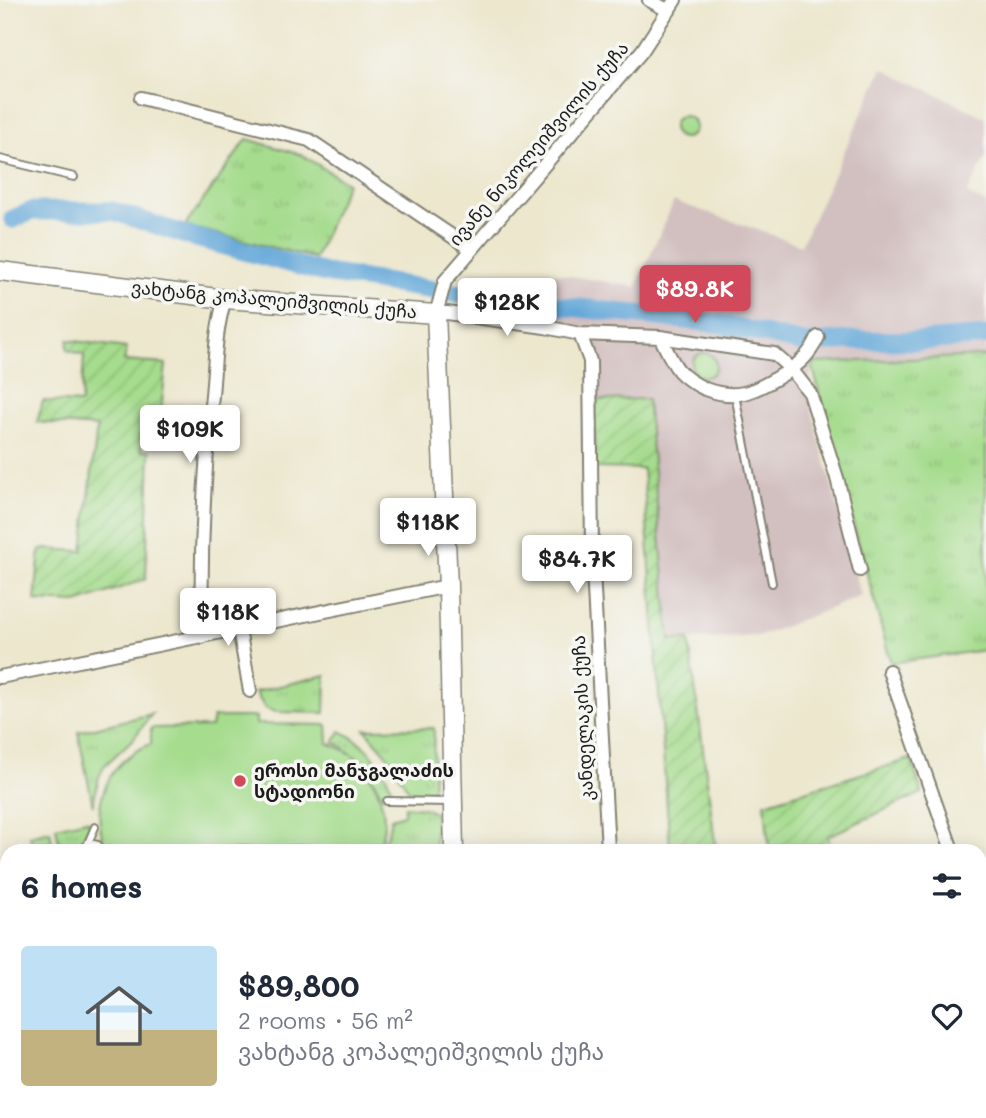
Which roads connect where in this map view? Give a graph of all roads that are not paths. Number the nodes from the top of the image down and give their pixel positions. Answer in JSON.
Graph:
{"nodes":[{"id":1,"x":649,"y":0,"type":"edge"},
{"id":2,"x":672,"y":5,"type":"edge"},
{"id":3,"x":141,"y":98,"type":"dead end"},
{"id":4,"x":0,"y":159,"type":"edge"},
{"id":5,"x":74,"y":177,"type":"dead end"},
{"id":6,"x":471,"y":249,"type":"junction"},
{"id":7,"x":0,"y":271,"type":"edge"},
{"id":8,"x":225,"y":299,"type":"junction"},
{"id":9,"x":436,"y":314,"type":"junction"},
{"id":10,"x":580,"y":334,"type":"junction"},
{"id":11,"x":660,"y":337,"type":"junction"},
{"id":12,"x":816,"y":343,"type":"dead end"},
{"id":13,"x":791,"y":369,"type":"junction"},
{"id":14,"x":735,"y":395,"type":"junction"},
{"id":15,"x":860,"y":570,"type":"dead end"},
{"id":16,"x":772,"y":583,"type":"dead end"},
{"id":17,"x":448,"y":586,"type":"junction"},
{"id":18,"x":239,"y":629,"type":"junction"},
{"id":19,"x":202,"y":636,"type":"junction"},
{"id":20,"x":889,"y":671,"type":"dead end"},
{"id":21,"x":0,"y":677,"type":"edge"},
{"id":22,"x":250,"y":691,"type":"dead end"},
{"id":23,"x":387,"y":802,"type":"dead end"},
{"id":24,"x":453,"y":802,"type":"junction"},
{"id":25,"x":95,"y":827,"type":"dead end"},
{"id":26,"x":88,"y":843,"type":"joint"},
{"id":27,"x":93,"y":844,"type":"edge"},
{"id":28,"x":454,"y":844,"type":"edge"},
{"id":29,"x":608,"y":844,"type":"edge"},
{"id":30,"x":950,"y":844,"type":"edge"}],
"edges":[{"from":1,"to":2,"type":"street"},
{"from":2,"to":6,"type":"street","name":"ივანე ნიკოლეიშვილის ქუჩა"},
{"from":3,"to":6,"type":"street"},
{"from":4,"to":5,"type":"lane"},
{"from":6,"to":9,"type":"street","name":"ივანე ნიკოლეიშვილის ქუჩა"},
{"from":7,"to":8,"type":"street","name":"ვახტანგ კოპალეიშვილის ქუჩა"},
{"from":8,"to":9,"type":"street","name":"ვახტანგ კოპალეიშვილის ქუჩა"},
{"from":8,"to":19,"type":"street"},
{"from":9,"to":10,"type":"street","name":"ვახტანგ კოპალეიშვილის ქუჩა"},
{"from":9,"to":17,"type":"street"},
{"from":10,"to":11,"type":"street","name":"ვახტანგ კოპალეიშვილის ქუჩა"},
{"from":10,"to":29,"type":"street","name":"კანდელაკის ქუჩა"},
{"from":11,"to":13,"type":"street","name":"ვახტანგ კოპალეიშვილის ქუჩა"},
{"from":11,"to":14,"type":"street"},
{"from":12,"to":13,"type":"street"},
{"from":13,"to":14,"type":"street"},
{"from":13,"to":15,"type":"street"},
{"from":14,"to":16,"type":"lane"},
{"from":17,"to":18,"type":"street"},
{"from":17,"to":24,"type":"street"},
{"from":18,"to":19,"type":"street"},
{"from":18,"to":22,"type":"street"},
{"from":19,"to":21,"type":"street"},
{"from":20,"to":30,"type":"street"},
{"from":23,"to":24,"type":"lane"},
{"from":24,"to":28,"type":"street"},
{"from":25,"to":26,"type":"lane"},
{"from":26,"to":27,"type":"lane"}]}
